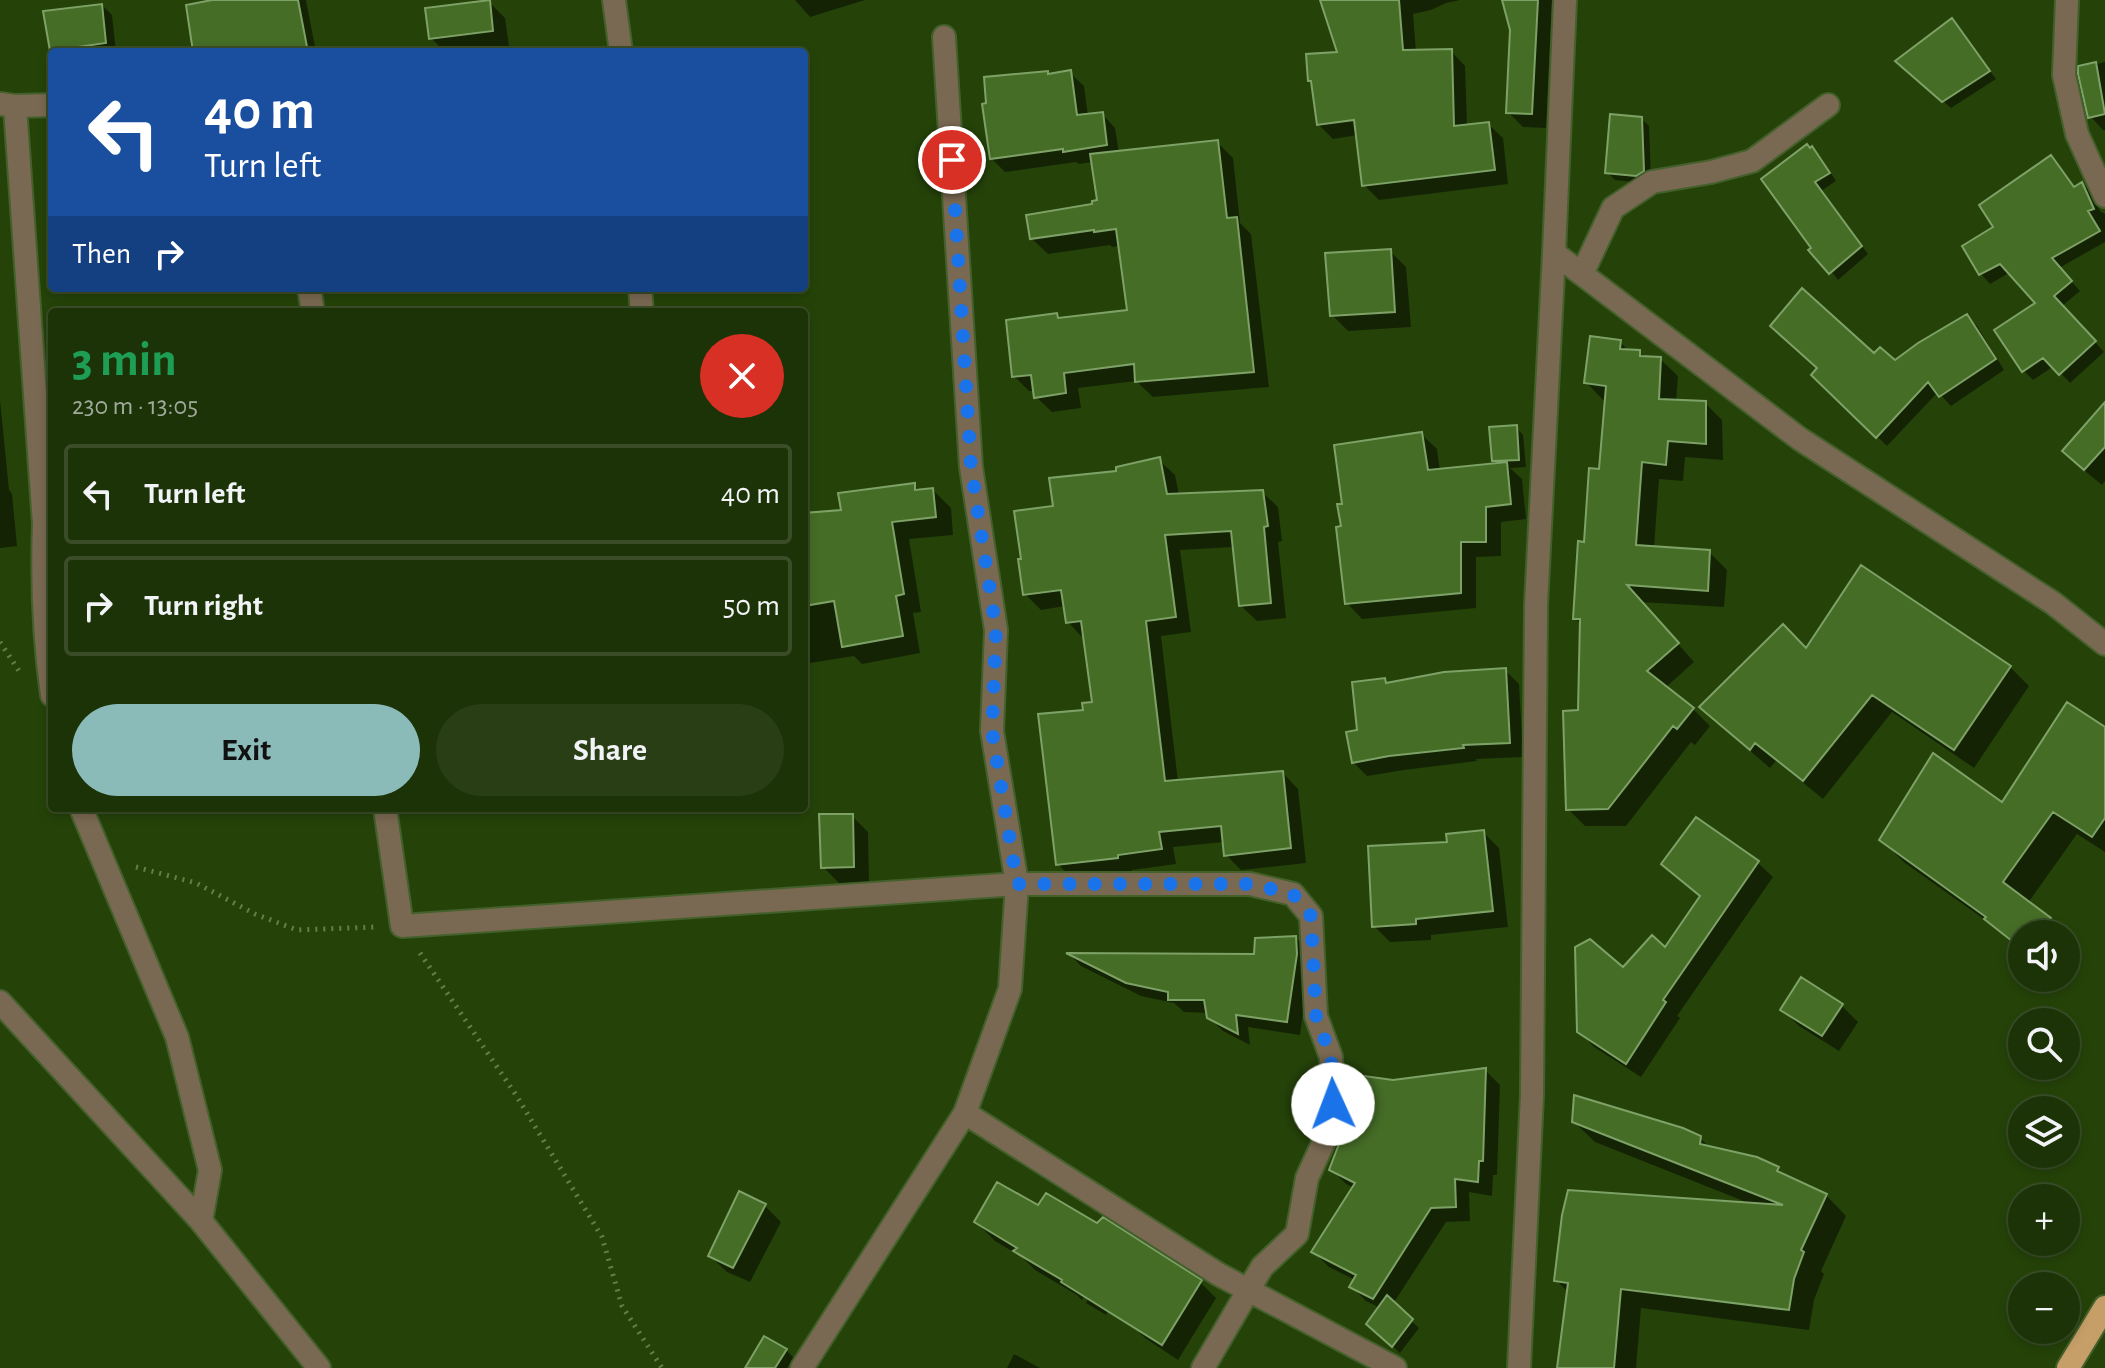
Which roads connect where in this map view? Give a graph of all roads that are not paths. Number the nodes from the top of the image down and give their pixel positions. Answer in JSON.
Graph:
{"nodes":[{"id":1,"x":614,"y":0,"type":"edge"},
{"id":2,"x":1565,"y":0,"type":"edge"},
{"id":3,"x":2067,"y":0,"type":"edge"},
{"id":4,"x":944,"y":37,"type":"dead end"},
{"id":5,"x":620,"y":48,"type":"edge"},
{"id":6,"x":8,"y":105,"type":"edge"},
{"id":7,"x":48,"y":105,"type":"edge"},
{"id":8,"x":1828,"y":105,"type":"dead end"},
{"id":9,"x":2105,"y":196,"type":"edge"},
{"id":10,"x":1554,"y":253,"type":"junction"},
{"id":11,"x":1582,"y":274,"type":"junction"},
{"id":12,"x":2105,"y":644,"type":"edge"},
{"id":13,"x":48,"y":667,"type":"edge"},
{"id":14,"x":83,"y":812,"type":"edge"},
{"id":15,"x":386,"y":812,"type":"edge"},
{"id":16,"x":1017,"y":884,"type":"junction"},
{"id":17,"x":0,"y":1002,"type":"edge"},
{"id":18,"x":965,"y":1113,"type":"junction"},
{"id":19,"x":201,"y":1221,"type":"junction"},
{"id":20,"x":1249,"y":1290,"type":"junction"},
{"id":21,"x":2105,"y":1307,"type":"edge"},
{"id":22,"x":319,"y":1368,"type":"edge"},
{"id":23,"x":802,"y":1368,"type":"edge"},
{"id":24,"x":1203,"y":1368,"type":"edge"},
{"id":25,"x":1395,"y":1368,"type":"edge"},
{"id":26,"x":1519,"y":1368,"type":"edge"},
{"id":27,"x":2068,"y":1368,"type":"edge"}],
"edges":[{"from":1,"to":5,"type":"street"},
{"from":2,"to":10,"type":"street"},
{"from":3,"to":9,"type":"street"},
{"from":4,"to":16,"type":"street"},
{"from":6,"to":7,"type":"street"},
{"from":6,"to":13,"type":"street"},
{"from":8,"to":11,"type":"street"},
{"from":10,"to":11,"type":"street"},
{"from":10,"to":26,"type":"street"},
{"from":11,"to":12,"type":"street"},
{"from":14,"to":19,"type":"street"},
{"from":15,"to":16,"type":"street"},
{"from":16,"to":18,"type":"street"},
{"from":16,"to":20,"type":"street"},
{"from":17,"to":19,"type":"street"},
{"from":18,"to":20,"type":"street"},
{"from":18,"to":23,"type":"street"},
{"from":19,"to":22,"type":"street"},
{"from":20,"to":24,"type":"street"},
{"from":20,"to":25,"type":"street"},
{"from":21,"to":27,"type":"highway"}]}
